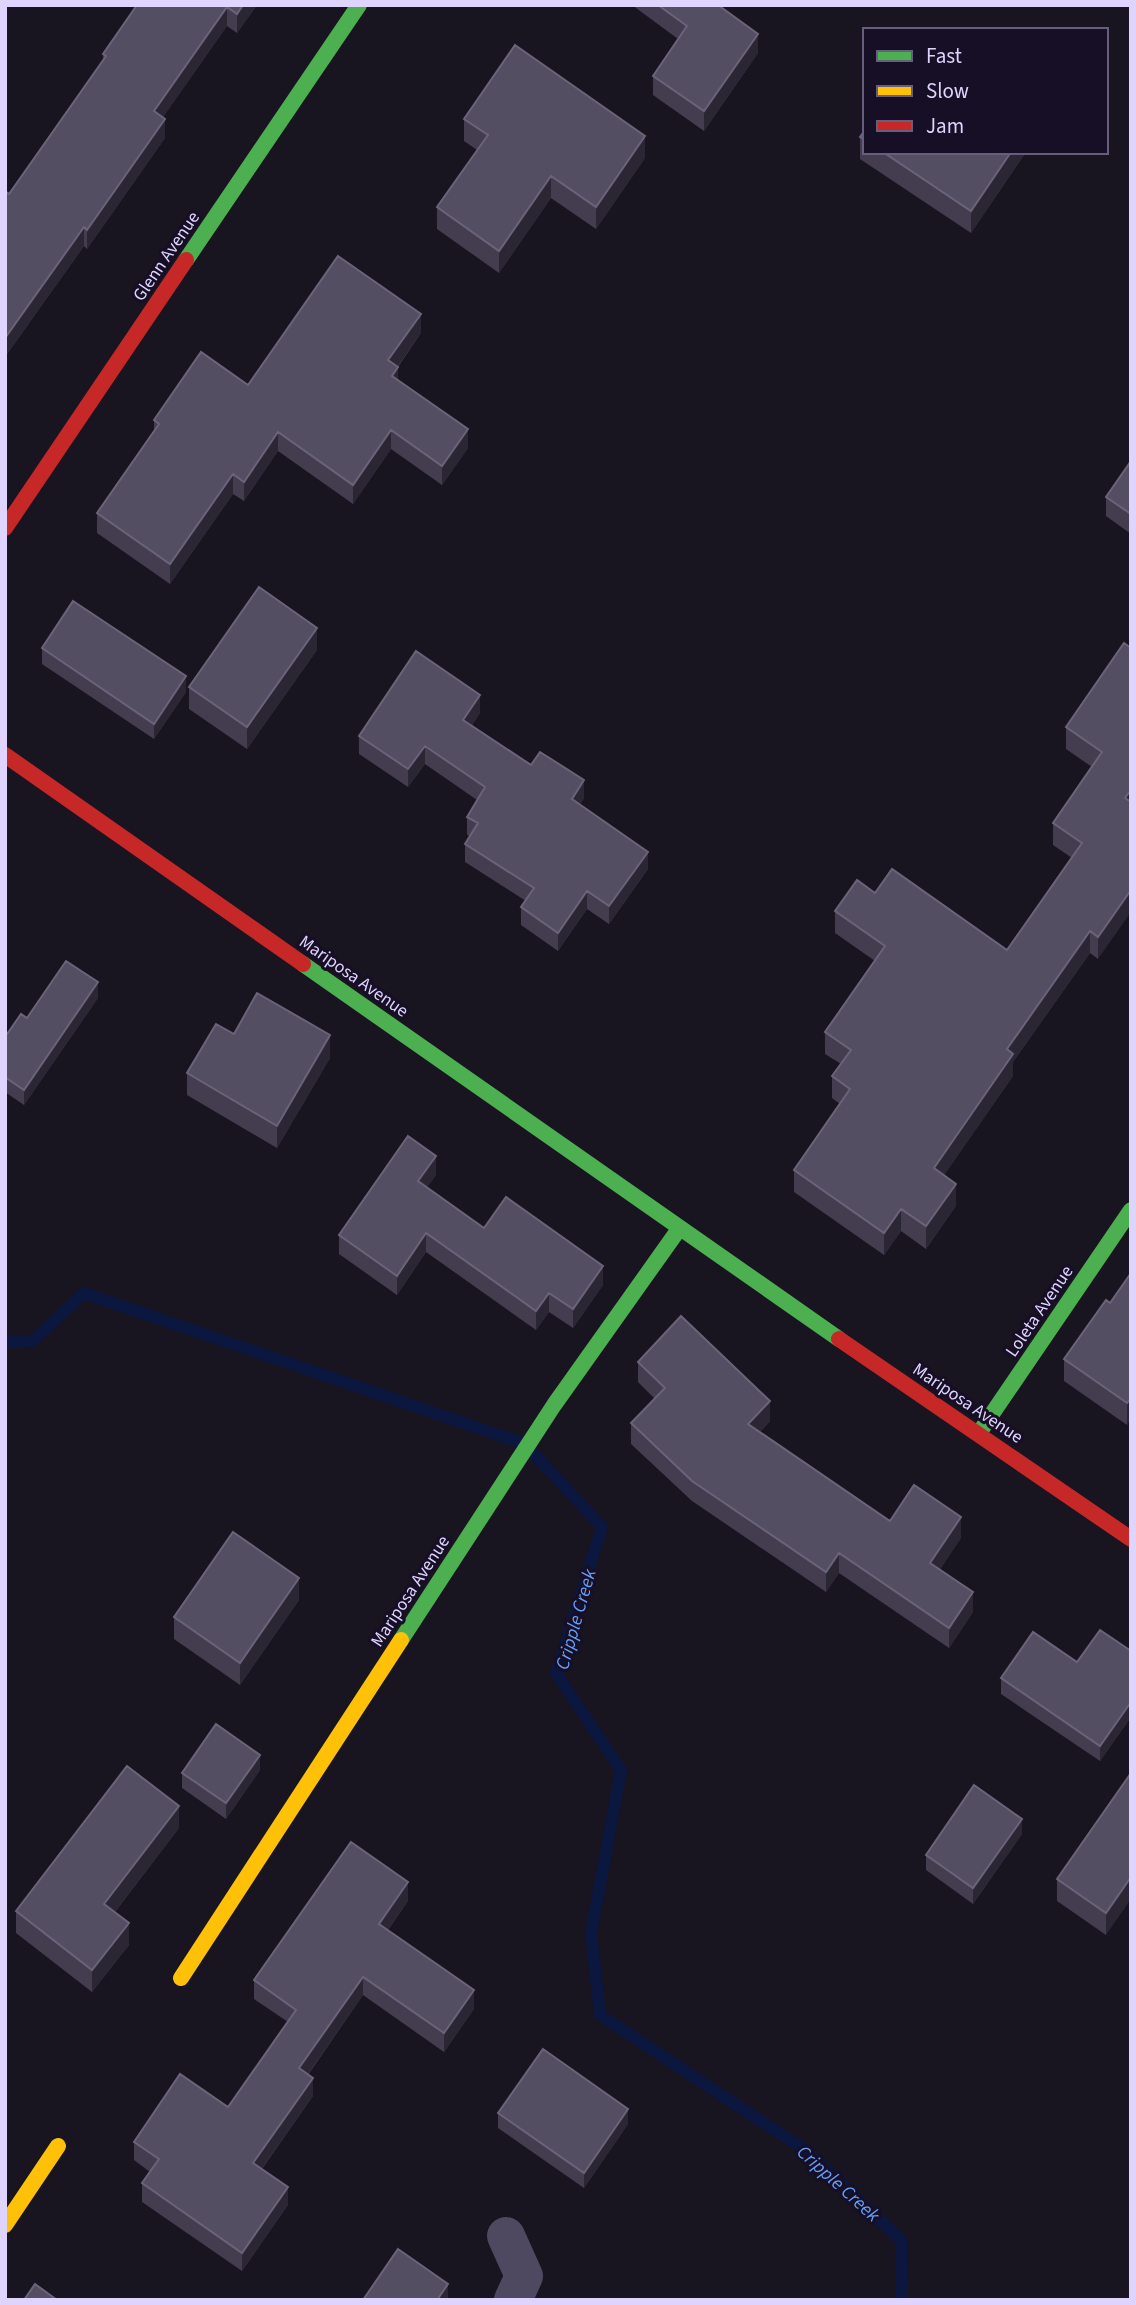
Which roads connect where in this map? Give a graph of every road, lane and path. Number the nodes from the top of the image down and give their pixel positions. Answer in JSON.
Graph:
{"nodes":[{"id":1,"x":359,"y":5,"type":"edge"},
{"id":2,"x":5,"y":528,"type":"edge"},
{"id":3,"x":5,"y":755,"type":"edge"},
{"id":4,"x":1131,"y":1210,"type":"edge"},
{"id":5,"x":679,"y":1229,"type":"junction"},
{"id":6,"x":979,"y":1433,"type":"junction"},
{"id":7,"x":1131,"y":1539,"type":"edge"},
{"id":8,"x":181,"y":1979,"type":"dead end"},
{"id":9,"x":58,"y":2146,"type":"dead end"},
{"id":10,"x":5,"y":2225,"type":"edge"},
{"id":11,"x":506,"y":2236,"type":"dead end"},
{"id":12,"x":513,"y":2300,"type":"edge"}],
"edges":[{"from":1,"to":2,"type":"street","name":"Glenn Avenue"},
{"from":3,"to":5,"type":"street","name":"Mariposa Avenue"},
{"from":4,"to":6,"type":"street","name":"Loleta Avenue"},
{"from":5,"to":6,"type":"street","name":"Mariposa Avenue"},
{"from":5,"to":8,"type":"street","name":"Mariposa Avenue"},
{"from":6,"to":7,"type":"street","name":"Mariposa Avenue"},
{"from":9,"to":10,"type":"street"},
{"from":11,"to":12,"type":"street"}]}
